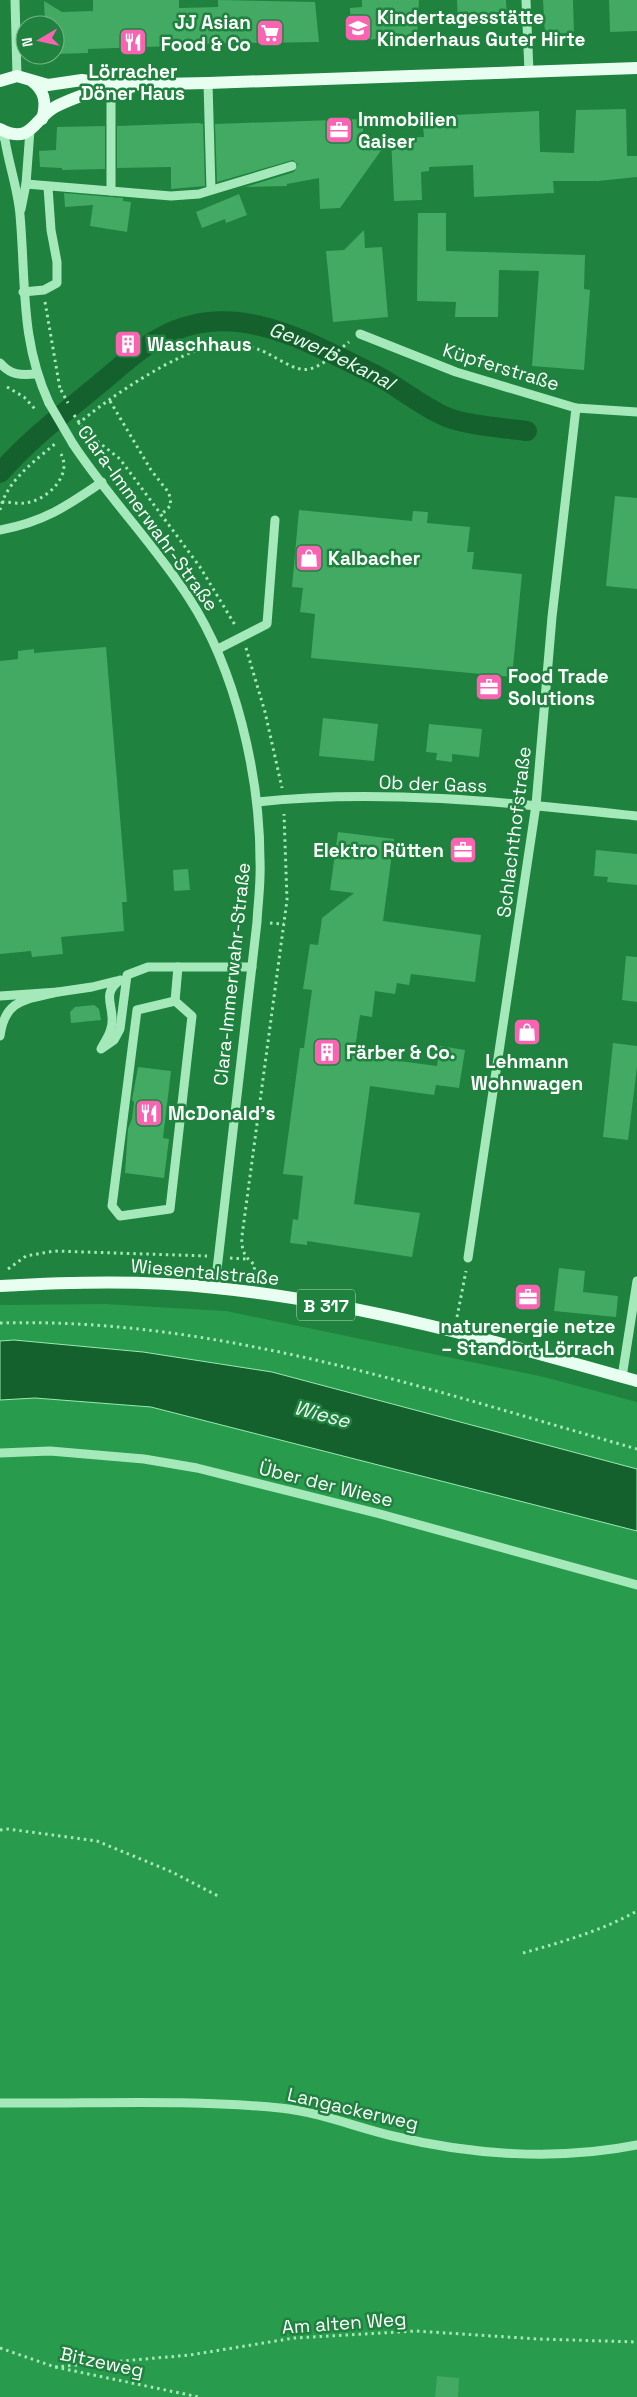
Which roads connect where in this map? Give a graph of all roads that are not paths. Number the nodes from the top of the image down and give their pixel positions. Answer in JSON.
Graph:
{"nodes":[{"id":1,"x":16,"y":0,"type":"edge"},
{"id":2,"x":526,"y":0,"type":"edge"},
{"id":3,"x":637,"y":68,"type":"edge"},
{"id":4,"x":529,"y":72,"type":"junction"},
{"id":5,"x":17,"y":76,"type":"junction"},
{"id":6,"x":0,"y":81,"type":"edge"},
{"id":7,"x":32,"y":81,"type":"junction"},
{"id":8,"x":208,"y":83,"type":"junction"},
{"id":9,"x":111,"y":85,"type":"junction"},
{"id":10,"x":42,"y":118,"type":"junction"},
{"id":11,"x":0,"y":129,"type":"edge"},
{"id":12,"x":30,"y":130,"type":"junction"},
{"id":13,"x":292,"y":166,"type":"dead end"},
{"id":14,"x":26,"y":184,"type":"junction"},
{"id":15,"x":48,"y":187,"type":"junction"},
{"id":16,"x":211,"y":190,"type":"junction"},
{"id":17,"x":111,"y":192,"type":"junction"},
{"id":18,"x":20,"y":214,"type":"junction"},
{"id":19,"x":23,"y":292,"type":"junction"},
{"id":20,"x":360,"y":334,"type":"dead end"},
{"id":21,"x":0,"y":363,"type":"edge"},
{"id":22,"x":37,"y":374,"type":"junction"},
{"id":23,"x":576,"y":408,"type":"junction"},
{"id":24,"x":637,"y":412,"type":"edge"},
{"id":25,"x":102,"y":482,"type":"junction"},
{"id":26,"x":275,"y":520,"type":"dead end"},
{"id":27,"x":0,"y":530,"type":"edge"},
{"id":28,"x":218,"y":650,"type":"junction"},
{"id":29,"x":257,"y":802,"type":"junction"},
{"id":30,"x":536,"y":805,"type":"junction"},
{"id":31,"x":637,"y":816,"type":"edge"},
{"id":32,"x":178,"y":966,"type":"junction"},
{"id":33,"x":252,"y":967,"type":"junction"},
{"id":34,"x":123,"y":977,"type":"junction"},
{"id":35,"x":58,"y":992,"type":"junction"},
{"id":36,"x":0,"y":996,"type":"edge"},
{"id":37,"x":176,"y":1001,"type":"junction"},
{"id":38,"x":0,"y":1036,"type":"edge"},
{"id":39,"x":468,"y":1258,"type":"road end"},
{"id":40,"x":637,"y":1281,"type":"edge"},
{"id":41,"x":0,"y":1286,"type":"edge"},
{"id":42,"x":215,"y":1287,"type":"junction"},
{"id":43,"x":622,"y":1376,"type":"junction"},
{"id":44,"x":637,"y":1381,"type":"edge"},
{"id":45,"x":0,"y":1452,"type":"edge"},
{"id":46,"x":633,"y":1584,"type":"edge"},
{"id":47,"x":637,"y":1591,"type":"edge"},
{"id":48,"x":0,"y":2103,"type":"edge"},
{"id":49,"x":637,"y":2145,"type":"edge"}],
"edges":[{"from":1,"to":5,"type":"street"},
{"from":2,"to":4,"type":"street"},
{"from":3,"to":4,"type":"main road"},
{"from":4,"to":8,"type":"main road"},
{"from":5,"to":6,"type":"main road"},
{"from":5,"to":7,"type":"main road"},
{"from":7,"to":9,"type":"main road"},
{"from":7,"to":10,"type":"main road"},
{"from":8,"to":9,"type":"main road"},
{"from":8,"to":16,"type":"street"},
{"from":9,"to":10,"type":"main road"},
{"from":9,"to":17,"type":"street"},
{"from":10,"to":12,"type":"main road"},
{"from":11,"to":12,"type":"main road"},
{"from":11,"to":18,"type":"street","name":"Clara-Immerwahr-Straße"},
{"from":12,"to":14,"type":"street","name":"Clara-Immerwahr-Straße"},
{"from":13,"to":16,"type":"street"},
{"from":14,"to":15,"type":"street"},
{"from":14,"to":18,"type":"street","name":"Clara-Immerwahr-Straße"},
{"from":15,"to":17,"type":"street"},
{"from":15,"to":19,"type":"street"},
{"from":16,"to":17,"type":"street"},
{"from":18,"to":19,"type":"street","name":"Clara-Immerwahr-Straße"},
{"from":19,"to":22,"type":"street","name":"Clara-Immerwahr-Straße"},
{"from":20,"to":23,"type":"street","name":"Küpferstraße"},
{"from":21,"to":22,"type":"street"},
{"from":22,"to":25,"type":"street","name":"Clara-Immerwahr-Straße","bridge":true},
{"from":23,"to":24,"type":"street","name":"Küpferstraße"},
{"from":23,"to":30,"type":"street","name":"Schlachthofstraße"},
{"from":25,"to":27,"type":"street"},
{"from":25,"to":28,"type":"street","name":"Clara-Immerwahr-Straße"},
{"from":26,"to":28,"type":"street"},
{"from":28,"to":29,"type":"street","name":"Clara-Immerwahr-Straße"},
{"from":29,"to":30,"type":"street","name":"Ob der Gass"},
{"from":29,"to":33,"type":"street","name":"Clara-Immerwahr-Straße"},
{"from":30,"to":31,"type":"street","name":"Ob der Gass"},
{"from":30,"to":39,"type":"street","name":"Schlachthofstraße"},
{"from":32,"to":33,"type":"street"},
{"from":32,"to":34,"type":"street"},
{"from":32,"to":37,"type":"street"},
{"from":33,"to":42,"type":"street","name":"Clara-Immerwahr-Straße"},
{"from":34,"to":34,"type":"street"},
{"from":34,"to":35,"type":"street"},
{"from":35,"to":36,"type":"street"},
{"from":35,"to":38,"type":"street"},
{"from":37,"to":37,"type":"street"},
{"from":40,"to":43,"type":"street"},
{"from":41,"to":42,"type":"main road","name":"Wiesentalstraße","number":"B 317"},
{"from":42,"to":43,"type":"main road","name":"Wiesentalstraße","number":"B 317"},
{"from":43,"to":44,"type":"main road","name":"Wiesentalstraße","number":"B 317"},
{"from":45,"to":46,"type":"street","name":"Über der Wiese"},
{"from":46,"to":47,"type":"street"},
{"from":48,"to":49,"type":"street","name":"Langackerweg"}]}
